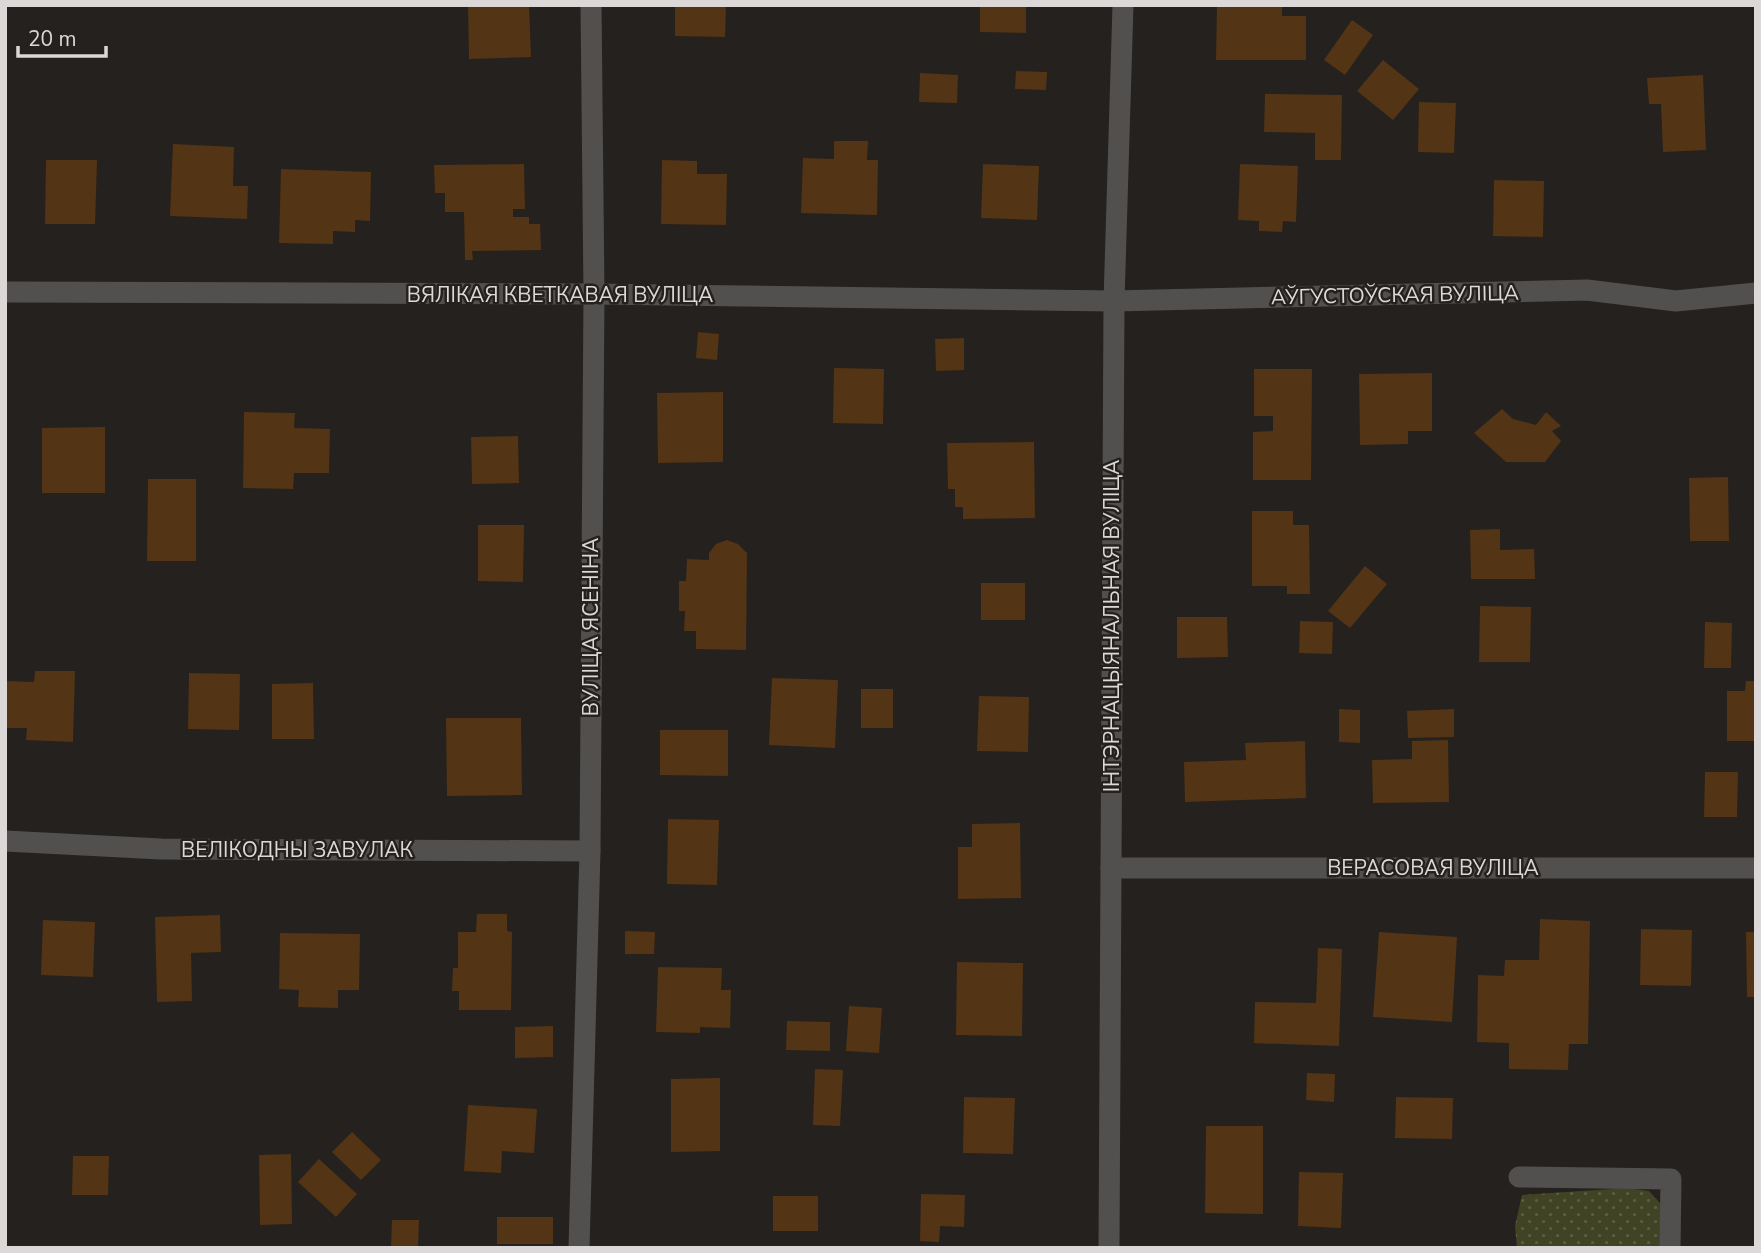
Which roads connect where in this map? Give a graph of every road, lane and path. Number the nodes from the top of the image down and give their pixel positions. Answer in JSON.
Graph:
{"nodes":[{"id":1,"x":591,"y":5,"type":"edge"},
{"id":2,"x":1123,"y":5,"type":"edge"},
{"id":3,"x":5,"y":292,"type":"edge"},
{"id":4,"x":1756,"y":293,"type":"edge"},
{"id":5,"x":594,"y":294,"type":"junction"},
{"id":6,"x":1114,"y":301,"type":"junction"},
{"id":7,"x":5,"y":841,"type":"edge"},
{"id":8,"x":590,"y":851,"type":"junction"},
{"id":9,"x":1111,"y":868,"type":"junction"},
{"id":10,"x":1756,"y":868,"type":"edge"},
{"id":11,"x":1519,"y":1177,"type":"dead end"},
{"id":12,"x":579,"y":1248,"type":"edge"},
{"id":13,"x":1109,"y":1248,"type":"edge"},
{"id":14,"x":1670,"y":1248,"type":"edge"}],
"edges":[{"from":1,"to":5,"type":"street","name":"ВУЛІЦА ЯСЕНІНА"},
{"from":2,"to":6,"type":"street","name":"ІНТЭРНАЦЫЯНАЛЬНАЯ ВУЛІЦА"},
{"from":3,"to":5,"type":"street","name":"ВЯЛІКАЯ КВЕТКАВАЯ ВУЛІЦА"},
{"from":4,"to":6,"type":"street","name":"АЎГУСТОЎСКАЯ ВУЛІЦА"},
{"from":5,"to":6,"type":"street","name":"ВЯЛІКАЯ КВЕТКАВАЯ ВУЛІЦА"},
{"from":5,"to":8,"type":"street","name":"ВУЛІЦА ЯСЕНІНА"},
{"from":6,"to":9,"type":"street","name":"ІНТЭРНАЦЫЯНАЛЬНАЯ ВУЛІЦА"},
{"from":7,"to":8,"type":"street","name":"ВЕЛІКОДНЫ ЗАВУЛАК"},
{"from":8,"to":12,"type":"street","name":"ВУЛІЦА ЯСЕНІНА"},
{"from":9,"to":10,"type":"street","name":"ВЕРАСОВАЯ ВУЛІЦА"},
{"from":9,"to":13,"type":"street","name":"ІНТЭРНАЦЫЯНАЛЬНАЯ ВУЛІЦА"},
{"from":11,"to":14,"type":"street"}]}
